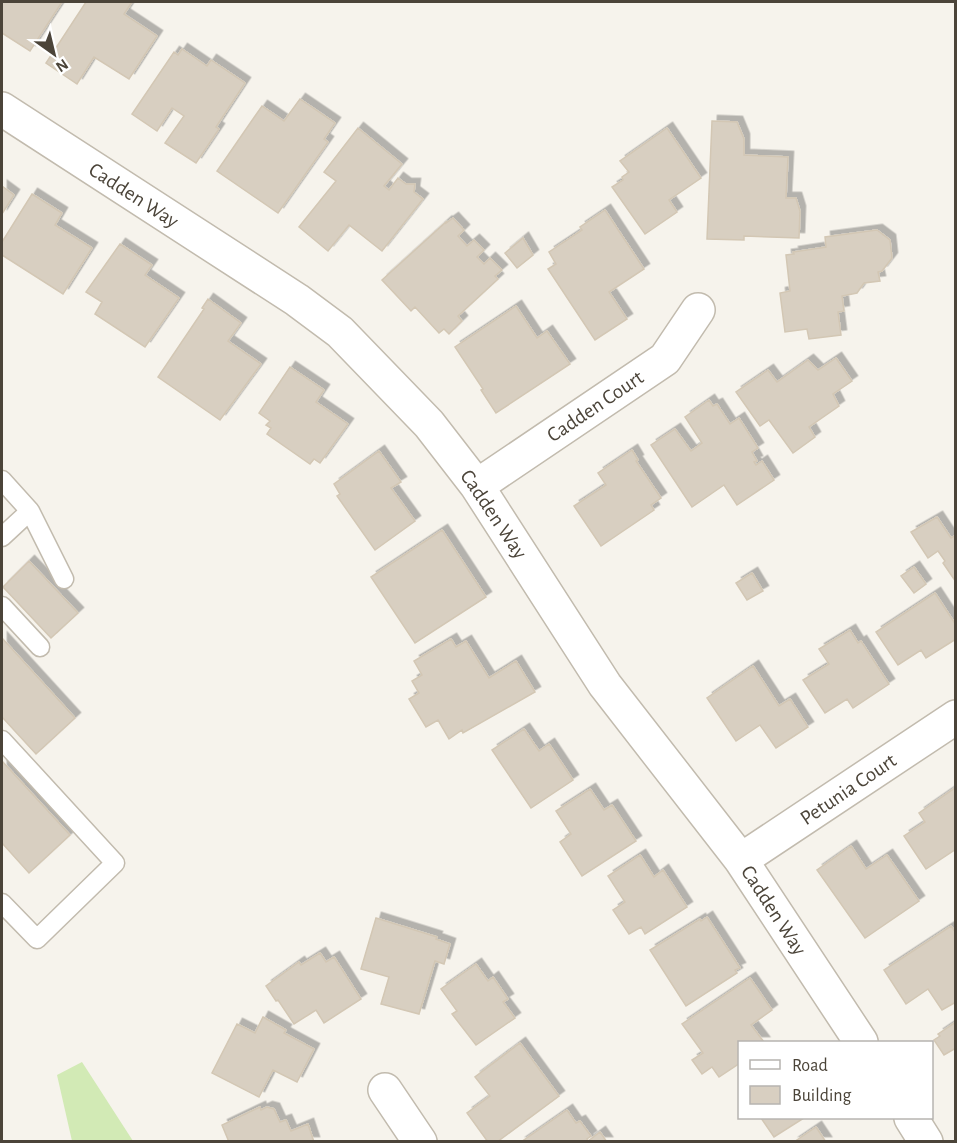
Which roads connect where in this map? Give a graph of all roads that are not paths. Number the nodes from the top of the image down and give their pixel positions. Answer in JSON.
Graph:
{"nodes":[{"id":1,"x":2,"y":109,"type":"edge"},
{"id":2,"x":698,"y":310,"type":"dead end"},
{"id":3,"x":2,"y":480,"type":"edge"},
{"id":4,"x":477,"y":486,"type":"junction"},
{"id":5,"x":30,"y":511,"type":"junction"},
{"id":6,"x":2,"y":537,"type":"edge"},
{"id":7,"x":64,"y":579,"type":"dead end"},
{"id":8,"x":2,"y":606,"type":"edge"},
{"id":9,"x":40,"y":647,"type":"dead end"},
{"id":10,"x":956,"y":717,"type":"edge"},
{"id":11,"x":2,"y":740,"type":"edge"},
{"id":12,"x":741,"y":860,"type":"junction"},
{"id":13,"x":2,"y":903,"type":"edge"},
{"id":14,"x":860,"y":1041,"type":"edge"},
{"id":15,"x":385,"y":1090,"type":"dead end"},
{"id":16,"x":912,"y":1119,"type":"edge"},
{"id":17,"x":420,"y":1142,"type":"edge"},
{"id":18,"x":926,"y":1142,"type":"edge"}],
"edges":[{"from":1,"to":4,"type":"street","name":"Cadden Way"},
{"from":2,"to":4,"type":"street","name":"Cadden Court"},
{"from":3,"to":5,"type":"lane"},
{"from":4,"to":12,"type":"street","name":"Cadden Way"},
{"from":5,"to":6,"type":"lane"},
{"from":5,"to":7,"type":"lane"},
{"from":8,"to":9,"type":"lane"},
{"from":10,"to":12,"type":"street","name":"Petunia Court"},
{"from":11,"to":13,"type":"lane"},
{"from":12,"to":14,"type":"street","name":"Cadden Way"},
{"from":15,"to":17,"type":"street"},
{"from":16,"to":18,"type":"street"}]}
